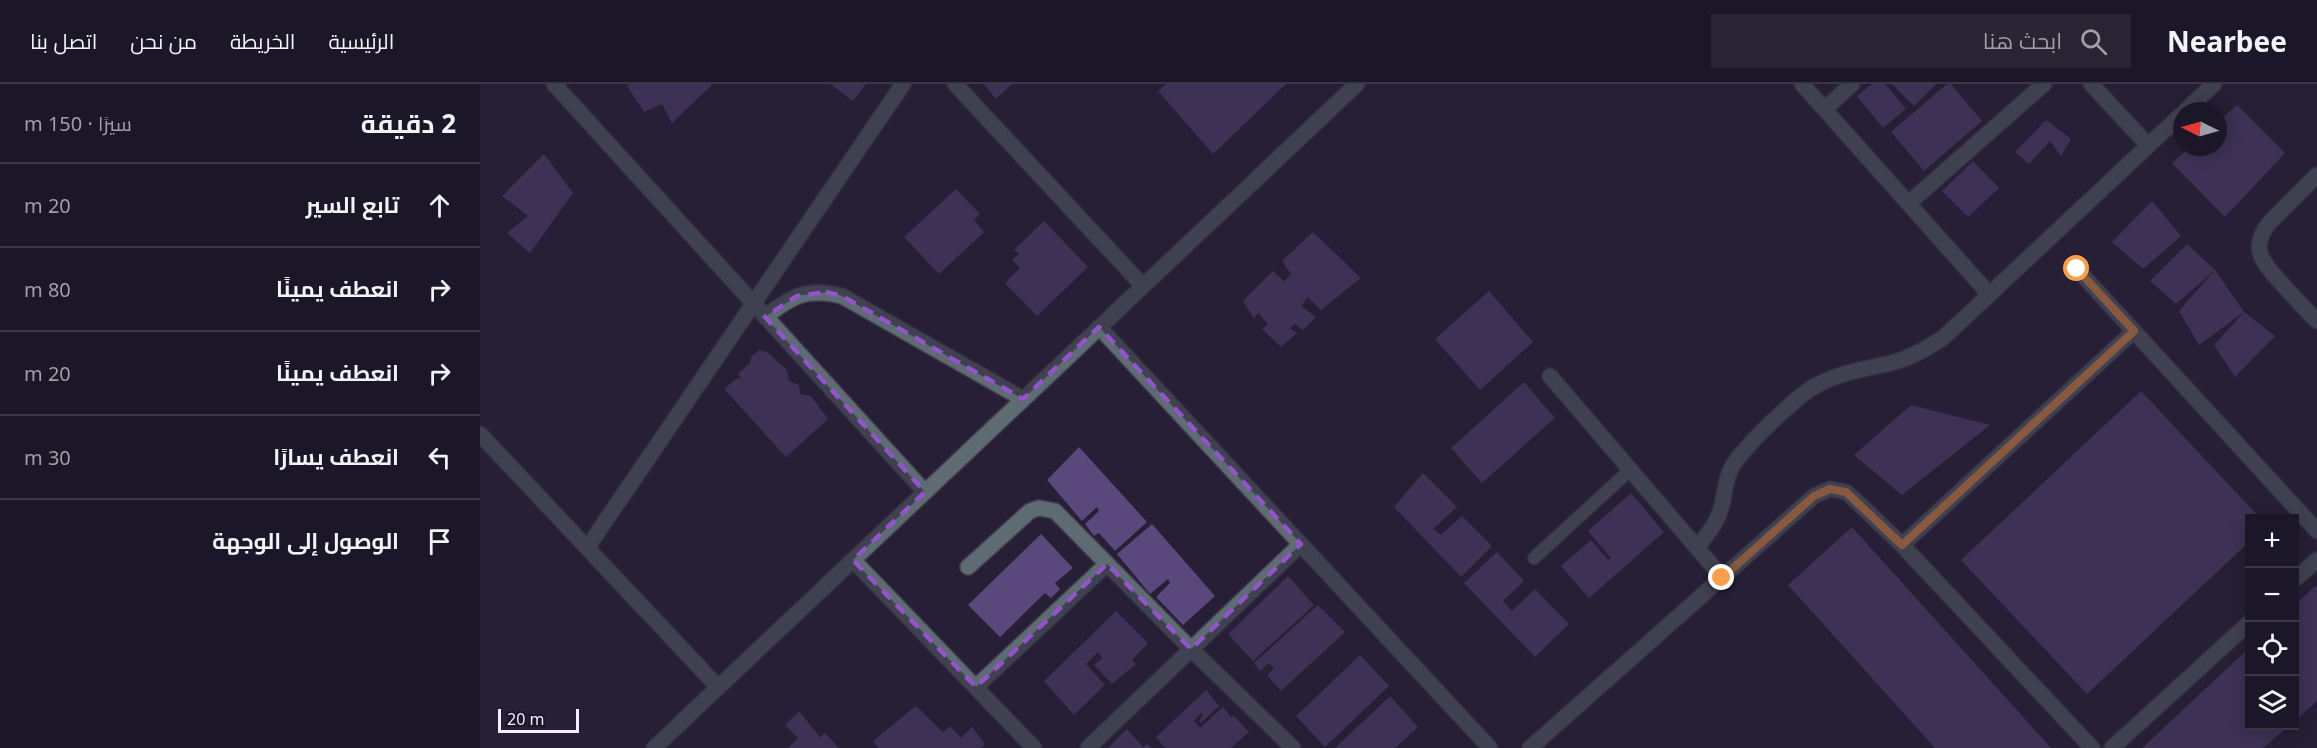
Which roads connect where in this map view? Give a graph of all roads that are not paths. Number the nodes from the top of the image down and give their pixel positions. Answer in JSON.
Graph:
{"nodes":[{"id":1,"x":554,"y":84,"type":"edge"},
{"id":2,"x":903,"y":84,"type":"edge"},
{"id":3,"x":955,"y":84,"type":"edge"},
{"id":4,"x":1357,"y":84,"type":"edge"},
{"id":5,"x":1802,"y":84,"type":"edge"},
{"id":6,"x":1852,"y":84,"type":"edge"},
{"id":7,"x":2044,"y":84,"type":"edge"},
{"id":8,"x":2091,"y":84,"type":"edge"},
{"id":9,"x":2214,"y":84,"type":"edge"},
{"id":10,"x":2194,"y":102,"type":"edge"},
{"id":11,"x":1825,"y":109,"type":"junction"},
{"id":12,"x":2173,"y":121,"type":"edge"},
{"id":13,"x":2148,"y":145,"type":"junction"},
{"id":14,"x":2317,"y":175,"type":"edge"},
{"id":15,"x":1909,"y":204,"type":"junction"},
{"id":16,"x":2077,"y":269,"type":"dead end"},
{"id":17,"x":1143,"y":286,"type":"junction"},
{"id":18,"x":1989,"y":294,"type":"junction"},
{"id":19,"x":754,"y":302,"type":"junction"},
{"id":20,"x":765,"y":317,"type":"junction"},
{"id":21,"x":2317,"y":321,"type":"edge"},
{"id":22,"x":1099,"y":327,"type":"junction"},
{"id":23,"x":2134,"y":331,"type":"junction"},
{"id":24,"x":1550,"y":376,"type":"dead end"},
{"id":25,"x":1023,"y":399,"type":"junction"},
{"id":26,"x":480,"y":434,"type":"edge"},
{"id":27,"x":1630,"y":470,"type":"junction"},
{"id":28,"x":925,"y":492,"type":"junction"},
{"id":29,"x":2317,"y":531,"type":"edge"},
{"id":30,"x":1301,"y":544,"type":"junction"},
{"id":31,"x":1902,"y":545,"type":"junction"},
{"id":32,"x":1696,"y":547,"type":"junction"},
{"id":33,"x":587,"y":548,"type":"junction"},
{"id":34,"x":1534,"y":558,"type":"dead end"},
{"id":35,"x":853,"y":560,"type":"junction"},
{"id":36,"x":2317,"y":560,"type":"edge"},
{"id":37,"x":1107,"y":564,"type":"junction"},
{"id":38,"x":968,"y":567,"type":"dead end"},
{"id":39,"x":2299,"y":576,"type":"edge"},
{"id":40,"x":1722,"y":578,"type":"junction"},
{"id":41,"x":2245,"y":627,"type":"edge"},
{"id":42,"x":1191,"y":649,"type":"junction"},
{"id":43,"x":718,"y":687,"type":"junction"},
{"id":44,"x":976,"y":687,"type":"junction"},
{"id":45,"x":654,"y":748,"type":"edge"},
{"id":46,"x":1034,"y":748,"type":"edge"},
{"id":47,"x":1088,"y":748,"type":"edge"},
{"id":48,"x":1293,"y":748,"type":"edge"},
{"id":49,"x":1490,"y":748,"type":"edge"},
{"id":50,"x":1530,"y":748,"type":"edge"},
{"id":51,"x":2092,"y":748,"type":"edge"},
{"id":52,"x":2112,"y":748,"type":"edge"}],
"edges":[{"from":1,"to":19,"type":"street"},
{"from":2,"to":19,"type":"street"},
{"from":3,"to":17,"type":"street"},
{"from":4,"to":17,"type":"street"},
{"from":5,"to":11,"type":"street"},
{"from":6,"to":11,"type":"street"},
{"from":7,"to":15,"type":"street"},
{"from":8,"to":13,"type":"street"},
{"from":9,"to":10,"type":"street"},
{"from":11,"to":15,"type":"street"},
{"from":12,"to":13,"type":"street"},
{"from":13,"to":18,"type":"street"},
{"from":14,"to":21,"type":"street"},
{"from":15,"to":18,"type":"street"},
{"from":16,"to":23,"type":"street"},
{"from":17,"to":22,"type":"street"},
{"from":18,"to":32,"type":"street"},
{"from":19,"to":20,"type":"street"},
{"from":19,"to":33,"type":"street"},
{"from":20,"to":25,"type":"street"},
{"from":20,"to":28,"type":"street"},
{"from":22,"to":25,"type":"street"},
{"from":22,"to":30,"type":"street"},
{"from":23,"to":29,"type":"street"},
{"from":23,"to":31,"type":"street"},
{"from":24,"to":27,"type":"street"},
{"from":25,"to":28,"type":"street"},
{"from":26,"to":33,"type":"street"},
{"from":27,"to":32,"type":"street"},
{"from":27,"to":34,"type":"lane"},
{"from":28,"to":35,"type":"street"},
{"from":30,"to":42,"type":"street"},
{"from":30,"to":49,"type":"street"},
{"from":31,"to":40,"type":"street"},
{"from":31,"to":51,"type":"street"},
{"from":32,"to":40,"type":"street"},
{"from":33,"to":43,"type":"street"},
{"from":35,"to":43,"type":"street"},
{"from":35,"to":44,"type":"street"},
{"from":36,"to":39,"type":"street"},
{"from":37,"to":38,"type":"street"},
{"from":37,"to":42,"type":"street"},
{"from":37,"to":44,"type":"street"},
{"from":40,"to":50,"type":"street"},
{"from":41,"to":52,"type":"street"},
{"from":42,"to":47,"type":"street"},
{"from":42,"to":48,"type":"street"},
{"from":43,"to":45,"type":"street"},
{"from":44,"to":46,"type":"street"}]}
